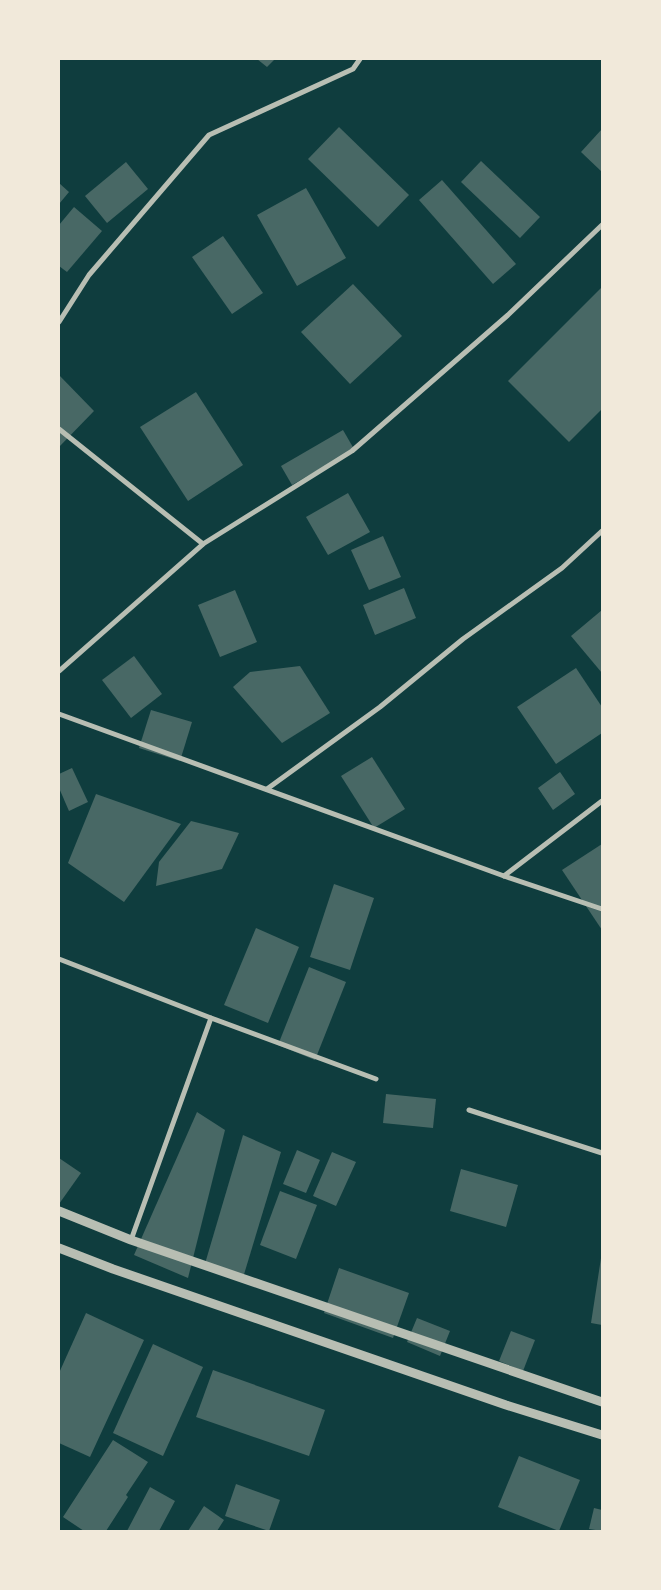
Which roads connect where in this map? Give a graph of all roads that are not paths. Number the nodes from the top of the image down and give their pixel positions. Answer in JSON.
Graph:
{"nodes":[{"id":1,"x":360,"y":59,"type":"edge"},
{"id":2,"x":602,"y":225,"type":"edge"},
{"id":3,"x":59,"y":322,"type":"edge"},
{"id":4,"x":59,"y":429,"type":"edge"},
{"id":5,"x":602,"y":531,"type":"edge"},
{"id":6,"x":203,"y":544,"type":"junction"},
{"id":7,"x":59,"y":671,"type":"edge"},
{"id":8,"x":59,"y":714,"type":"edge"},
{"id":9,"x":266,"y":790,"type":"junction"},
{"id":10,"x":602,"y":801,"type":"edge"},
{"id":11,"x":504,"y":876,"type":"junction"},
{"id":12,"x":602,"y":909,"type":"edge"},
{"id":13,"x":59,"y":959,"type":"edge"},
{"id":14,"x":211,"y":1018,"type":"junction"},
{"id":15,"x":376,"y":1079,"type":"dead end"},
{"id":16,"x":469,"y":1110,"type":"dead end"},
{"id":17,"x":602,"y":1153,"type":"edge"},
{"id":18,"x":59,"y":1211,"type":"edge"},
{"id":19,"x":130,"y":1240,"type":"junction"},
{"id":20,"x":59,"y":1248,"type":"edge"},
{"id":21,"x":602,"y":1402,"type":"edge"},
{"id":22,"x":602,"y":1435,"type":"edge"}],
"edges":[{"from":1,"to":3,"type":"street"},
{"from":2,"to":6,"type":"street"},
{"from":4,"to":6,"type":"street"},
{"from":5,"to":9,"type":"street"},
{"from":6,"to":7,"type":"street"},
{"from":8,"to":9,"type":"street"},
{"from":9,"to":11,"type":"street"},
{"from":10,"to":11,"type":"street"},
{"from":11,"to":12,"type":"street"},
{"from":13,"to":14,"type":"street"},
{"from":14,"to":15,"type":"street"},
{"from":14,"to":19,"type":"street"},
{"from":16,"to":17,"type":"street"},
{"from":18,"to":19,"type":"street"},
{"from":19,"to":21,"type":"street"},
{"from":20,"to":22,"type":"street"}]}
